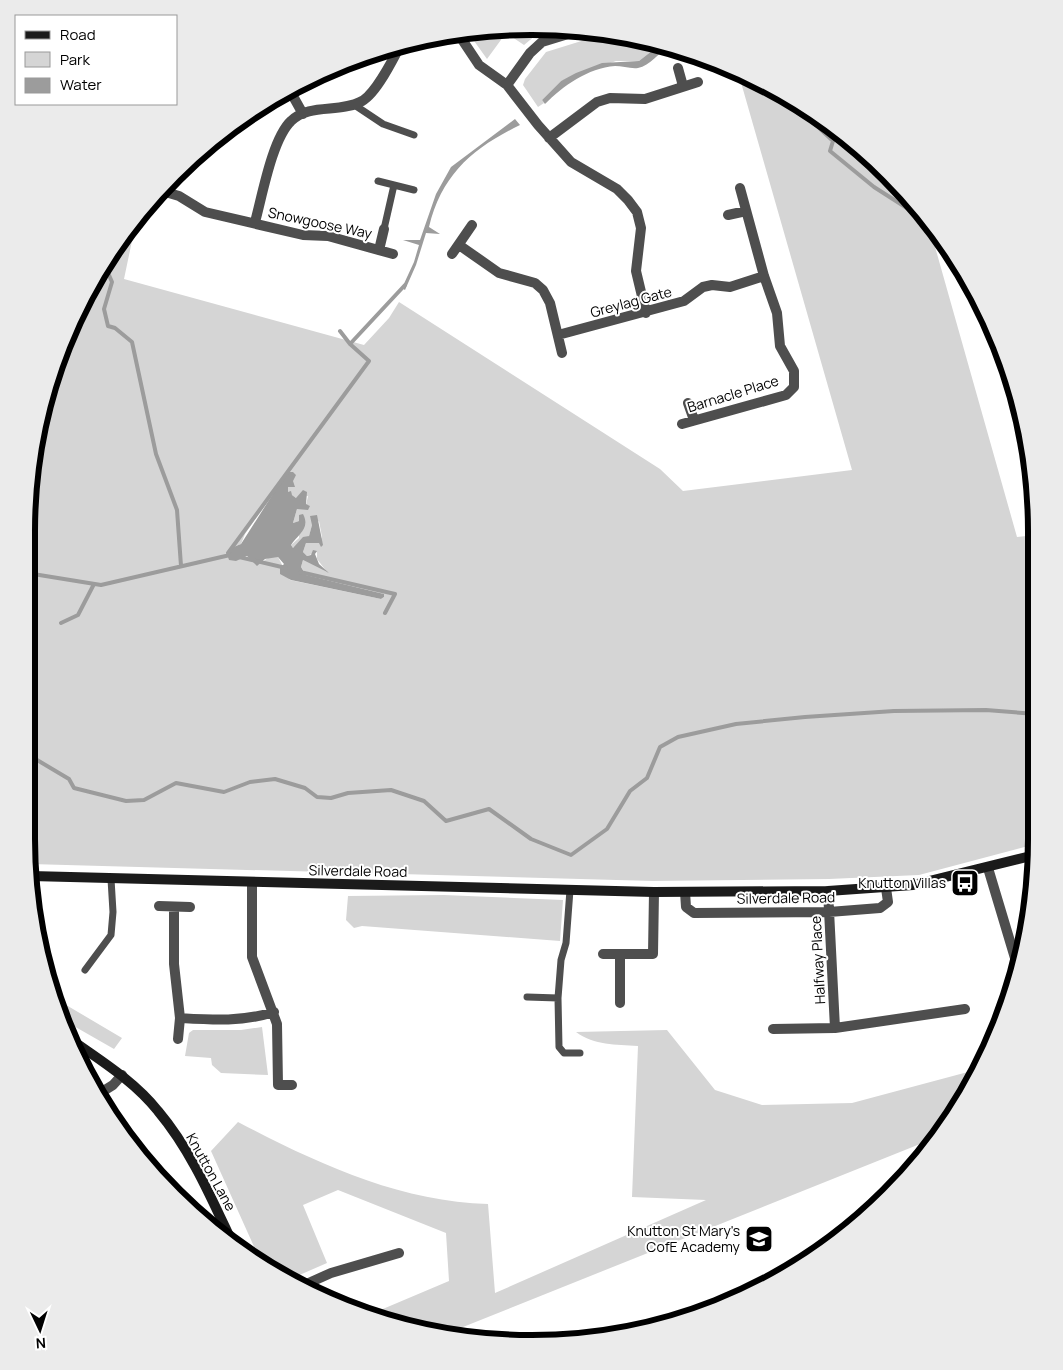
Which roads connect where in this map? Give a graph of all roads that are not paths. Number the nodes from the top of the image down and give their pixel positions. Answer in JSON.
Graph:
{"nodes":[{"id":1,"x":556,"y":36,"type":"edge"},
{"id":2,"x":462,"y":40,"type":"edge"},
{"id":3,"x":395,"y":54,"type":"edge"},
{"id":4,"x":678,"y":68,"type":"dead end"},
{"id":5,"x":698,"y":82,"type":"dead end"},
{"id":6,"x":507,"y":85,"type":"junction"},
{"id":7,"x":683,"y":86,"type":"junction"},
{"id":8,"x":293,"y":96,"type":"edge"},
{"id":9,"x":353,"y":104,"type":"junction"},
{"id":10,"x":303,"y":114,"type":"junction"},
{"id":11,"x":414,"y":135,"type":"dead end"},
{"id":12,"x":550,"y":138,"type":"junction"},
{"id":13,"x":378,"y":180,"type":"dead end"},
{"id":14,"x":394,"y":185,"type":"junction"},
{"id":15,"x":740,"y":188,"type":"dead end"},
{"id":16,"x":414,"y":190,"type":"dead end"},
{"id":17,"x":168,"y":193,"type":"edge"},
{"id":18,"x":746,"y":211,"type":"junction"},
{"id":19,"x":728,"y":215,"type":"dead end"},
{"id":20,"x":255,"y":222,"type":"junction"},
{"id":21,"x":472,"y":225,"type":"dead end"},
{"id":22,"x":384,"y":229,"type":"joint"},
{"id":23,"x":459,"y":245,"type":"junction"},
{"id":24,"x":379,"y":250,"type":"junction"},
{"id":25,"x":393,"y":254,"type":"dead end"},
{"id":26,"x":452,"y":254,"type":"dead end"},
{"id":27,"x":764,"y":276,"type":"junction"},
{"id":28,"x":646,"y":313,"type":"junction"},
{"id":29,"x":558,"y":335,"type":"junction"},
{"id":30,"x":562,"y":353,"type":"dead end"},
{"id":31,"x":688,"y":403,"type":"dead end"},
{"id":32,"x":694,"y":420,"type":"junction"},
{"id":33,"x":682,"y":424,"type":"dead end"},
{"id":34,"x":1027,"y":857,"type":"edge"},
{"id":35,"x":988,"y":868,"type":"junction"},
{"id":36,"x":36,"y":876,"type":"edge"},
{"id":37,"x":111,"y":879,"type":"junction"},
{"id":38,"x":252,"y":882,"type":"junction"},
{"id":39,"x":886,"y":888,"type":"junction"},
{"id":40,"x":570,"y":890,"type":"junction"},
{"id":41,"x":828,"y":891,"type":"junction"},
{"id":42,"x":654,"y":892,"type":"junction"},
{"id":43,"x":685,"y":892,"type":"junction"},
{"id":44,"x":159,"y":906,"type":"dead end"},
{"id":45,"x":174,"y":907,"type":"junction"},
{"id":46,"x":190,"y":907,"type":"dead end"},
{"id":47,"x":829,"y":912,"type":"junction"},
{"id":48,"x":603,"y":954,"type":"dead end"},
{"id":49,"x":620,"y":954,"type":"junction"},
{"id":50,"x":1014,"y":954,"type":"edge"},
{"id":51,"x":86,"y":970,"type":"dead end"},
{"id":52,"x":527,"y":997,"type":"dead end"},
{"id":53,"x":558,"y":998,"type":"junction"},
{"id":54,"x":620,"y":1002,"type":"dead end"},
{"id":55,"x":965,"y":1009,"type":"dead end"},
{"id":56,"x":274,"y":1012,"type":"junction"},
{"id":57,"x":180,"y":1018,"type":"junction"},
{"id":58,"x":835,"y":1028,"type":"junction"},
{"id":59,"x":773,"y":1029,"type":"dead end"},
{"id":60,"x":178,"y":1039,"type":"dead end"},
{"id":61,"x":81,"y":1047,"type":"edge"},
{"id":62,"x":580,"y":1053,"type":"dead end"},
{"id":63,"x":122,"y":1076,"type":"junction"},
{"id":64,"x":292,"y":1085,"type":"dead end"},
{"id":65,"x":104,"y":1090,"type":"edge"},
{"id":66,"x":227,"y":1231,"type":"edge"},
{"id":67,"x":399,"y":1253,"type":"dead end"},
{"id":68,"x":310,"y":1283,"type":"edge"}],
"edges":[{"from":1,"to":6,"type":"street"},
{"from":2,"to":6,"type":"street"},
{"from":3,"to":9,"type":"street"},
{"from":4,"to":7,"type":"street"},
{"from":5,"to":7,"type":"street"},
{"from":6,"to":12,"type":"street"},
{"from":7,"to":12,"type":"street"},
{"from":8,"to":10,"type":"street"},
{"from":9,"to":10,"type":"street"},
{"from":9,"to":11,"type":"lane"},
{"from":10,"to":20,"type":"street","name":"Snowgoose Way"},
{"from":12,"to":28,"type":"street"},
{"from":13,"to":14,"type":"lane"},
{"from":14,"to":16,"type":"lane"},
{"from":14,"to":22,"type":"lane","name":"Snowgoose Way"},
{"from":15,"to":18,"type":"street"},
{"from":17,"to":20,"type":"street","name":"Snowgoose Way"},
{"from":18,"to":19,"type":"street"},
{"from":18,"to":27,"type":"street"},
{"from":20,"to":24,"type":"street","name":"Snowgoose Way"},
{"from":21,"to":23,"type":"street"},
{"from":22,"to":24,"type":"street","name":"Snowgoose Way"},
{"from":23,"to":26,"type":"street"},
{"from":23,"to":29,"type":"street"},
{"from":24,"to":25,"type":"street","name":"Snowgoose Way"},
{"from":27,"to":28,"type":"street","name":"Greylag Gate"},
{"from":27,"to":32,"type":"street","name":"Barnacle Place"},
{"from":28,"to":29,"type":"street","name":"Greylag Gate"},
{"from":29,"to":30,"type":"street"},
{"from":31,"to":32,"type":"street"},
{"from":32,"to":33,"type":"street","name":"Barnacle Place"},
{"from":34,"to":35,"type":"main road","name":"Silverdale Road"},
{"from":35,"to":39,"type":"main road","name":"Silverdale Road"},
{"from":35,"to":50,"type":"street"},
{"from":36,"to":37,"type":"main road","name":"Silverdale Road"},
{"from":37,"to":38,"type":"main road","name":"Silverdale Road"},
{"from":37,"to":51,"type":"lane"},
{"from":38,"to":40,"type":"main road","name":"Silverdale Road"},
{"from":38,"to":56,"type":"street"},
{"from":39,"to":41,"type":"main road","name":"Silverdale Road"},
{"from":39,"to":47,"type":"street","name":"Silverdale Road"},
{"from":40,"to":42,"type":"main road","name":"Silverdale Road"},
{"from":40,"to":53,"type":"lane"},
{"from":41,"to":43,"type":"main road","name":"Silverdale Road"},
{"from":41,"to":47,"type":"street","name":"Halfway Place"},
{"from":42,"to":43,"type":"main road","name":"Silverdale Road"},
{"from":42,"to":49,"type":"street"},
{"from":43,"to":47,"type":"street","name":"Silverdale Road"},
{"from":44,"to":45,"type":"street"},
{"from":45,"to":46,"type":"street"},
{"from":45,"to":57,"type":"street"},
{"from":47,"to":58,"type":"street","name":"Halfway Place"},
{"from":48,"to":49,"type":"street"},
{"from":49,"to":54,"type":"street"},
{"from":52,"to":53,"type":"lane"},
{"from":53,"to":62,"type":"lane"},
{"from":55,"to":58,"type":"street"},
{"from":56,"to":57,"type":"street"},
{"from":56,"to":64,"type":"street"},
{"from":57,"to":60,"type":"street"},
{"from":58,"to":59,"type":"street"},
{"from":61,"to":63,"type":"main road","name":"Knutton Lane"},
{"from":63,"to":65,"type":"street"},
{"from":63,"to":66,"type":"main road","name":"Knutton Lane"},
{"from":67,"to":68,"type":"street"}]}
